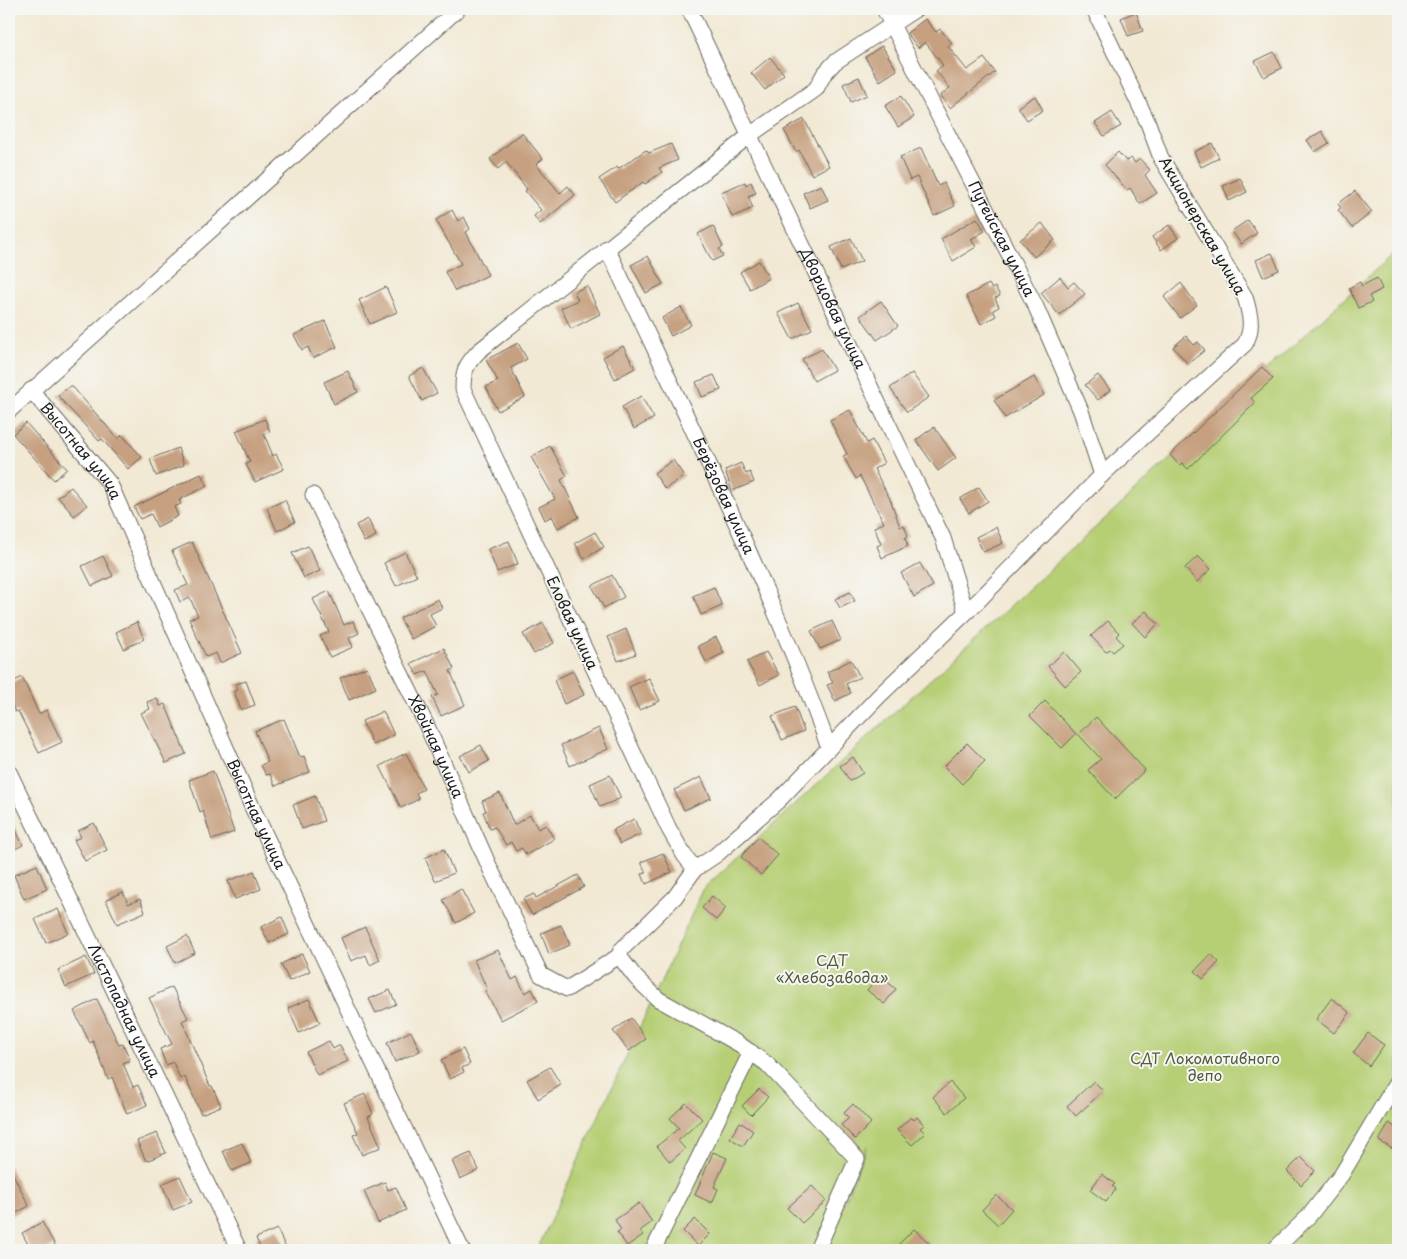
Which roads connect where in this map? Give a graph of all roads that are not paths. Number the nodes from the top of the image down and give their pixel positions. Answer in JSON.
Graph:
{"nodes":[{"id":1,"x":458,"y":9,"type":"edge"},
{"id":2,"x":689,"y":9,"type":"edge"},
{"id":3,"x":884,"y":9,"type":"edge"},
{"id":4,"x":916,"y":9,"type":"edge"},
{"id":5,"x":1094,"y":9,"type":"edge"},
{"id":6,"x":893,"y":24,"type":"junction"},
{"id":7,"x":750,"y":136,"type":"junction"},
{"id":8,"x":607,"y":248,"type":"junction"},
{"id":9,"x":31,"y":390,"type":"junction"},
{"id":10,"x":9,"y":410,"type":"edge"},
{"id":11,"x":1102,"y":475,"type":"junction"},
{"id":12,"x":313,"y":494,"type":"dead end"},
{"id":13,"x":966,"y":612,"type":"junction"},
{"id":14,"x":829,"y":748,"type":"junction"},
{"id":15,"x":9,"y":772,"type":"edge"},
{"id":16,"x":696,"y":869,"type":"junction"},
{"id":17,"x":619,"y":956,"type":"junction"},
{"id":18,"x":751,"y":1052,"type":"junction"},
{"id":19,"x":1398,"y":1080,"type":"edge"},
{"id":20,"x":240,"y":1250,"type":"edge"},
{"id":21,"x":462,"y":1250,"type":"edge"},
{"id":22,"x":652,"y":1250,"type":"edge"},
{"id":23,"x":817,"y":1250,"type":"edge"},
{"id":24,"x":1274,"y":1250,"type":"edge"}],
"edges":[{"from":1,"to":9,"type":"street"},
{"from":2,"to":7,"type":"street","name":"Дворцовая улица"},
{"from":3,"to":6,"type":"street","name":"Путейская улица"},
{"from":4,"to":6,"type":"street"},
{"from":5,"to":11,"type":"street","name":"Акционерская улица"},
{"from":6,"to":7,"type":"street"},
{"from":6,"to":11,"type":"street","name":"Путейская улица"},
{"from":7,"to":8,"type":"street"},
{"from":7,"to":13,"type":"street","name":"Дворцовая улица"},
{"from":8,"to":14,"type":"street","name":"Берёзовая улица"},
{"from":8,"to":16,"type":"street","name":"Еловая улица"},
{"from":9,"to":10,"type":"street"},
{"from":9,"to":21,"type":"street","name":"Высотная улица"},
{"from":11,"to":13,"type":"street"},
{"from":12,"to":17,"type":"street","name":"Хвойная улица"},
{"from":13,"to":14,"type":"street"},
{"from":14,"to":16,"type":"street"},
{"from":15,"to":20,"type":"street","name":"Листопадная улица"},
{"from":16,"to":17,"type":"street"},
{"from":17,"to":18,"type":"street"},
{"from":18,"to":22,"type":"street"},
{"from":18,"to":23,"type":"street"},
{"from":19,"to":24,"type":"street"}]}
